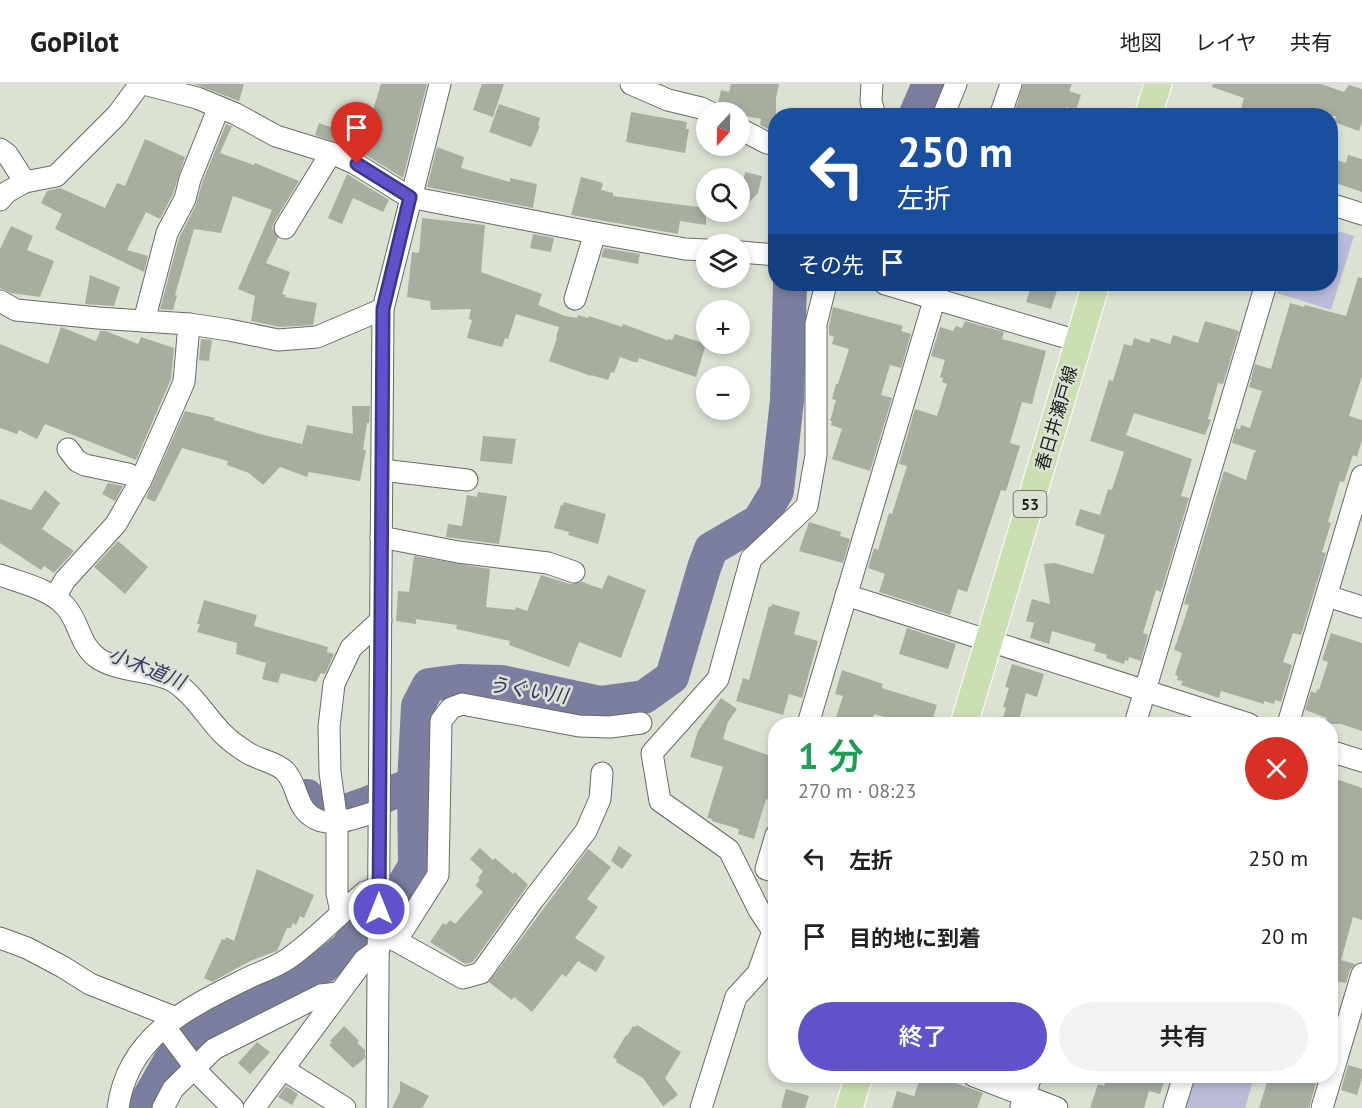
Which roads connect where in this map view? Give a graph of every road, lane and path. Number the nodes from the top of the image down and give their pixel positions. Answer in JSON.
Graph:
{"nodes":[{"id":1,"x":142,"y":84,"type":"edge"},
{"id":2,"x":440,"y":84,"type":"edge"},
{"id":3,"x":631,"y":84,"type":"edge"},
{"id":4,"x":872,"y":84,"type":"edge"},
{"id":5,"x":956,"y":84,"type":"edge"},
{"id":6,"x":1011,"y":84,"type":"edge"},
{"id":7,"x":1158,"y":84,"type":"edge"},
{"id":8,"x":178,"y":88,"type":"edge"},
{"id":9,"x":219,"y":107,"type":"junction"},
{"id":10,"x":696,"y":107,"type":"edge"},
{"id":11,"x":873,"y":108,"type":"edge"},
{"id":12,"x":946,"y":108,"type":"edge"},
{"id":13,"x":1002,"y":108,"type":"edge"},
{"id":14,"x":1150,"y":108,"type":"edge"},
{"id":15,"x":750,"y":134,"type":"edge"},
{"id":16,"x":768,"y":143,"type":"edge"},
{"id":17,"x":0,"y":149,"type":"edge"},
{"id":18,"x":331,"y":153,"type":"junction"},
{"id":19,"x":25,"y":182,"type":"junction"},
{"id":20,"x":410,"y":197,"type":"junction"},
{"id":21,"x":0,"y":200,"type":"edge"},
{"id":22,"x":1338,"y":206,"type":"edge"},
{"id":23,"x":1362,"y":214,"type":"edge"},
{"id":24,"x":285,"y":228,"type":"dead end"},
{"id":25,"x":595,"y":233,"type":"junction"},
{"id":26,"x":768,"y":249,"type":"edge"},
{"id":27,"x":696,"y":250,"type":"edge"},
{"id":28,"x":750,"y":251,"type":"edge"},
{"id":29,"x":824,"y":291,"type":"edge"},
{"id":30,"x":937,"y":291,"type":"edge"},
{"id":31,"x":1094,"y":291,"type":"edge"},
{"id":32,"x":1264,"y":291,"type":"edge"},
{"id":33,"x":575,"y":299,"type":"dead end"},
{"id":34,"x":0,"y":301,"type":"edge"},
{"id":35,"x":383,"y":309,"type":"junction"},
{"id":36,"x":144,"y":321,"type":"junction"},
{"id":37,"x":189,"y":324,"type":"junction"},
{"id":38,"x":1078,"y":341,"type":"junction"},
{"id":39,"x":68,"y":449,"type":"dead end"},
{"id":40,"x":382,"y":470,"type":"junction"},
{"id":41,"x":1362,"y":476,"type":"edge"},
{"id":42,"x":141,"y":480,"type":"junction"},
{"id":43,"x":467,"y":480,"type":"dead end"},
{"id":44,"x":381,"y":537,"type":"junction"},
{"id":45,"x":574,"y":572,"type":"dead end"},
{"id":46,"x":0,"y":575,"type":"edge"},
{"id":47,"x":846,"y":595,"type":"junction"},
{"id":48,"x":1327,"y":596,"type":"junction"},
{"id":49,"x":55,"y":597,"type":"junction"},
{"id":50,"x":1362,"y":607,"type":"edge"},
{"id":51,"x":381,"y":620,"type":"junction"},
{"id":52,"x":990,"y":640,"type":"junction"},
{"id":53,"x":1146,"y":690,"type":"junction"},
{"id":54,"x":810,"y":717,"type":"edge"},
{"id":55,"x":966,"y":717,"type":"edge"},
{"id":56,"x":1138,"y":717,"type":"edge"},
{"id":57,"x":1228,"y":717,"type":"edge"},
{"id":58,"x":1290,"y":717,"type":"edge"},
{"id":59,"x":641,"y":723,"type":"dead end"},
{"id":60,"x":1338,"y":754,"type":"edge"},
{"id":61,"x":1362,"y":761,"type":"edge"},
{"id":62,"x":602,"y":773,"type":"dead end"},
{"id":63,"x":379,"y":810,"type":"junction"},
{"id":64,"x":337,"y":822,"type":"junction"},
{"id":65,"x":379,"y":887,"type":"junction"},
{"id":66,"x":341,"y":912,"type":"junction"},
{"id":67,"x":768,"y":924,"type":"edge"},
{"id":68,"x":0,"y":938,"type":"edge"},
{"id":69,"x":384,"y":940,"type":"junction"},
{"id":70,"x":768,"y":945,"type":"edge"},
{"id":71,"x":1362,"y":974,"type":"edge"},
{"id":72,"x":338,"y":993,"type":"junction"},
{"id":73,"x":170,"y":1022,"type":"junction"},
{"id":74,"x":1338,"y":1054,"type":"edge"},
{"id":75,"x":193,"y":1068,"type":"junction"},
{"id":76,"x":283,"y":1069,"type":"junction"},
{"id":77,"x":857,"y":1083,"type":"edge"},
{"id":78,"x":995,"y":1083,"type":"edge"},
{"id":79,"x":1182,"y":1083,"type":"edge"},
{"id":80,"x":1329,"y":1083,"type":"edge"},
{"id":81,"x":1026,"y":1093,"type":"edge"},
{"id":82,"x":118,"y":1108,"type":"edge"},
{"id":83,"x":163,"y":1108,"type":"edge"},
{"id":84,"x":233,"y":1108,"type":"edge"},
{"id":85,"x":254,"y":1108,"type":"edge"},
{"id":86,"x":345,"y":1108,"type":"edge"},
{"id":87,"x":377,"y":1108,"type":"edge"},
{"id":88,"x":702,"y":1108,"type":"edge"},
{"id":89,"x":849,"y":1108,"type":"edge"},
{"id":90,"x":1057,"y":1108,"type":"edge"},
{"id":91,"x":1174,"y":1108,"type":"edge"},
{"id":92,"x":1322,"y":1108,"type":"edge"}],
"edges":[{"from":1,"to":8,"type":"street"},
{"from":1,"to":19,"type":"street"},
{"from":2,"to":20,"type":"street"},
{"from":3,"to":10,"type":"street"},
{"from":4,"to":11,"type":"street"},
{"from":5,"to":12,"type":"street"},
{"from":6,"to":13,"type":"street"},
{"from":7,"to":14,"type":"main road"},
{"from":8,"to":9,"type":"street"},
{"from":9,"to":18,"type":"street"},
{"from":9,"to":36,"type":"street"},
{"from":15,"to":16,"type":"street"},
{"from":17,"to":19,"type":"street"},
{"from":18,"to":20,"type":"street"},
{"from":18,"to":24,"type":"street"},
{"from":19,"to":21,"type":"street"},
{"from":20,"to":25,"type":"street"},
{"from":20,"to":35,"type":"street"},
{"from":22,"to":23,"type":"street"},
{"from":25,"to":27,"type":"street"},
{"from":25,"to":33,"type":"street"},
{"from":26,"to":28,"type":"street"},
{"from":29,"to":67,"type":"street"},
{"from":30,"to":38,"type":"street"},
{"from":30,"to":47,"type":"street"},
{"from":31,"to":38,"type":"main road","name":"春日井瀬戸線","number":"53"},
{"from":32,"to":53,"type":"street"},
{"from":34,"to":36,"type":"street"},
{"from":35,"to":37,"type":"street"},
{"from":35,"to":40,"type":"street"},
{"from":36,"to":37,"type":"street"},
{"from":37,"to":42,"type":"street"},
{"from":38,"to":52,"type":"main road","name":"春日井瀬戸線","number":"53"},
{"from":39,"to":42,"type":"street"},
{"from":40,"to":43,"type":"street"},
{"from":40,"to":44,"type":"street"},
{"from":41,"to":48,"type":"street"},
{"from":42,"to":49,"type":"street"},
{"from":44,"to":45,"type":"street"},
{"from":44,"to":51,"type":"street"},
{"from":46,"to":49,"type":"street"},
{"from":47,"to":52,"type":"street"},
{"from":47,"to":54,"type":"street"},
{"from":48,"to":50,"type":"street"},
{"from":48,"to":58,"type":"street"},
{"from":49,"to":64,"type":"street"},
{"from":51,"to":63,"type":"street"},
{"from":51,"to":64,"type":"street"},
{"from":52,"to":53,"type":"street"},
{"from":52,"to":55,"type":"main road","name":"春日井瀬戸線","number":"53"},
{"from":53,"to":56,"type":"street"},
{"from":53,"to":57,"type":"street"},
{"from":59,"to":69,"type":"street"},
{"from":60,"to":61,"type":"street"},
{"from":62,"to":69,"type":"street"},
{"from":63,"to":64,"type":"street"},
{"from":63,"to":65,"type":"street"},
{"from":64,"to":66,"type":"street"},
{"from":65,"to":66,"type":"street"},
{"from":65,"to":69,"type":"street"},
{"from":66,"to":73,"type":"street"},
{"from":68,"to":73,"type":"street"},
{"from":69,"to":72,"type":"street"},
{"from":69,"to":87,"type":"street"},
{"from":70,"to":88,"type":"street"},
{"from":71,"to":74,"type":"street"},
{"from":72,"to":75,"type":"street"},
{"from":72,"to":76,"type":"street"},
{"from":73,"to":75,"type":"street"},
{"from":73,"to":82,"type":"street"},
{"from":75,"to":83,"type":"street"},
{"from":75,"to":84,"type":"street"},
{"from":76,"to":85,"type":"street"},
{"from":76,"to":86,"type":"street"},
{"from":77,"to":89,"type":"main road"},
{"from":78,"to":81,"type":"street"},
{"from":79,"to":91,"type":"street"},
{"from":80,"to":92,"type":"street"},
{"from":81,"to":90,"type":"street"}]}
